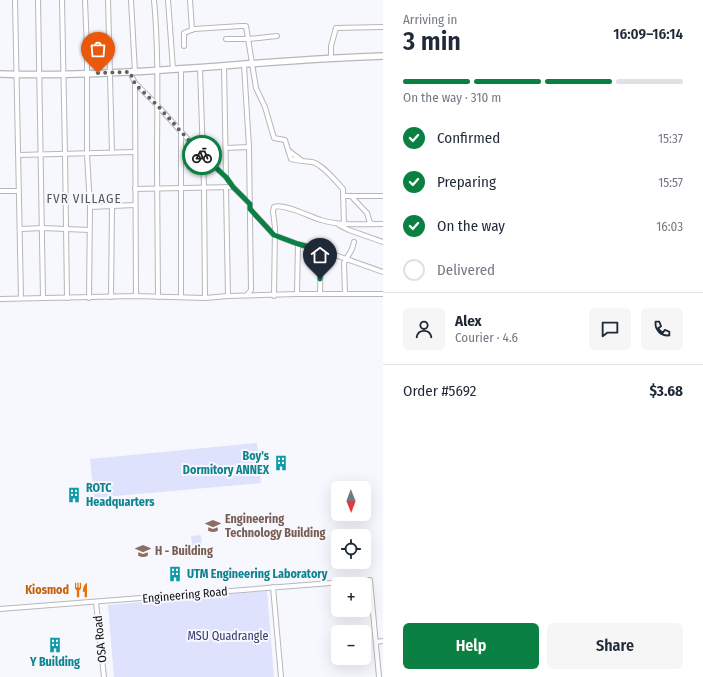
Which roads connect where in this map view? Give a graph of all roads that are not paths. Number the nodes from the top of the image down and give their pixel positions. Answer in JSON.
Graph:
{"nodes":[{"id":1,"x":15,"y":0,"type":"edge"},
{"id":2,"x":38,"y":0,"type":"edge"},
{"id":3,"x":62,"y":0,"type":"edge"},
{"id":4,"x":85,"y":0,"type":"edge"},
{"id":5,"x":108,"y":0,"type":"edge"},
{"id":6,"x":131,"y":0,"type":"edge"},
{"id":7,"x":154,"y":0,"type":"edge"},
{"id":8,"x":168,"y":0,"type":"edge"},
{"id":9,"x":190,"y":0,"type":"edge"},
{"id":10,"x":383,"y":27,"type":"edge"},
{"id":11,"x":192,"y":30,"type":"junction"},
{"id":12,"x":277,"y":36,"type":"dead end"},
{"id":13,"x":226,"y":39,"type":"dead end"},
{"id":14,"x":248,"y":39,"type":"junction"},
{"id":15,"x":184,"y":46,"type":"dead end"},
{"id":16,"x":383,"y":56,"type":"edge"},
{"id":17,"x":331,"y":58,"type":"junction"},
{"id":18,"x":253,"y":64,"type":"junction"},
{"id":19,"x":244,"y":65,"type":"junction"},
{"id":20,"x":224,"y":66,"type":"junction"},
{"id":21,"x":200,"y":68,"type":"junction"},
{"id":22,"x":172,"y":69,"type":"junction"},
{"id":23,"x":181,"y":69,"type":"junction"},
{"id":24,"x":158,"y":71,"type":"junction"},
{"id":25,"x":109,"y":72,"type":"junction"},
{"id":26,"x":133,"y":72,"type":"junction"},
{"id":27,"x":0,"y":74,"type":"edge"},
{"id":28,"x":17,"y":74,"type":"junction"},
{"id":29,"x":39,"y":74,"type":"junction"},
{"id":30,"x":62,"y":74,"type":"junction"},
{"id":31,"x":86,"y":74,"type":"junction"},
{"id":32,"x":135,"y":84,"type":"junction"},
{"id":33,"x":157,"y":105,"type":"junction"},
{"id":34,"x":180,"y":132,"type":"junction"},
{"id":35,"x":249,"y":147,"type":"junction"},
{"id":36,"x":226,"y":148,"type":"junction"},
{"id":37,"x":112,"y":152,"type":"junction"},
{"id":38,"x":135,"y":152,"type":"junction"},
{"id":39,"x":65,"y":154,"type":"junction"},
{"id":40,"x":87,"y":154,"type":"junction"},
{"id":41,"x":18,"y":155,"type":"junction"},
{"id":42,"x":41,"y":155,"type":"junction"},
{"id":43,"x":203,"y":156,"type":"junction"},
{"id":44,"x":226,"y":177,"type":"junction"},
{"id":45,"x":182,"y":187,"type":"junction"},
{"id":46,"x":204,"y":187,"type":"junction"},
{"id":47,"x":233,"y":187,"type":"junction"},
{"id":48,"x":157,"y":188,"type":"junction"},
{"id":49,"x":226,"y":188,"type":"junction"},
{"id":50,"x":135,"y":189,"type":"junction"},
{"id":51,"x":343,"y":189,"type":"junction"},
{"id":52,"x":18,"y":190,"type":"junction"},
{"id":53,"x":0,"y":191,"type":"edge"},
{"id":54,"x":344,"y":196,"type":"junction"},
{"id":55,"x":352,"y":196,"type":"junction"},
{"id":56,"x":383,"y":196,"type":"edge"},
{"id":57,"x":250,"y":204,"type":"junction"},
{"id":58,"x":135,"y":205,"type":"junction"},
{"id":59,"x":112,"y":206,"type":"junction"},
{"id":60,"x":90,"y":207,"type":"junction"},
{"id":61,"x":250,"y":209,"type":"junction"},
{"id":62,"x":375,"y":224,"type":"junction"},
{"id":63,"x":383,"y":224,"type":"edge"},
{"id":64,"x":341,"y":225,"type":"junction"},
{"id":65,"x":43,"y":228,"type":"junction"},
{"id":66,"x":66,"y":228,"type":"junction"},
{"id":67,"x":20,"y":229,"type":"junction"},
{"id":68,"x":89,"y":230,"type":"junction"},
{"id":69,"x":274,"y":235,"type":"junction"},
{"id":70,"x":354,"y":242,"type":"dead end"},
{"id":71,"x":383,"y":242,"type":"edge"},
{"id":72,"x":298,"y":244,"type":"junction"},
{"id":73,"x":321,"y":250,"type":"junction"},
{"id":74,"x":346,"y":259,"type":"junction"},
{"id":75,"x":383,"y":272,"type":"edge"},
{"id":76,"x":251,"y":290,"type":"junction"},
{"id":77,"x":297,"y":294,"type":"junction"},
{"id":78,"x":320,"y":294,"type":"junction"},
{"id":79,"x":345,"y":294,"type":"junction"},
{"id":80,"x":383,"y":294,"type":"edge"},
{"id":81,"x":136,"y":296,"type":"junction"},
{"id":82,"x":228,"y":296,"type":"junction"},
{"id":83,"x":247,"y":296,"type":"junction"},
{"id":84,"x":254,"y":296,"type":"junction"},
{"id":85,"x":274,"y":296,"type":"junction"},
{"id":86,"x":111,"y":297,"type":"junction"},
{"id":87,"x":158,"y":297,"type":"junction"},
{"id":88,"x":181,"y":297,"type":"junction"},
{"id":89,"x":21,"y":298,"type":"junction"},
{"id":90,"x":43,"y":298,"type":"junction"},
{"id":91,"x":66,"y":298,"type":"junction"},
{"id":92,"x":89,"y":298,"type":"junction"},
{"id":93,"x":205,"y":298,"type":"junction"},
{"id":94,"x":0,"y":299,"type":"edge"},
{"id":95,"x":273,"y":587,"type":"junction"},
{"id":96,"x":96,"y":602,"type":"junction"},
{"id":97,"x":0,"y":610,"type":"edge"},
{"id":98,"x":383,"y":641,"type":"edge"},
{"id":99,"x":376,"y":642,"type":"junction"},
{"id":100,"x":104,"y":677,"type":"edge"},
{"id":101,"x":281,"y":677,"type":"edge"},
{"id":102,"x":379,"y":677,"type":"edge"}],
"edges":[{"from":1,"to":28,"type":"street"},
{"from":2,"to":29,"type":"street"},
{"from":3,"to":30,"type":"street"},
{"from":4,"to":31,"type":"street"},
{"from":5,"to":25,"type":"street"},
{"from":6,"to":26,"type":"street"},
{"from":7,"to":24,"type":"street"},
{"from":8,"to":22,"type":"street"},
{"from":9,"to":11,"type":"street"},
{"from":10,"to":17,"type":"street"},
{"from":11,"to":14,"type":"street"},
{"from":11,"to":15,"type":"street"},
{"from":12,"to":14,"type":"street"},
{"from":13,"to":14,"type":"street"},
{"from":14,"to":18,"type":"street"},
{"from":16,"to":17,"type":"street"},
{"from":17,"to":18,"type":"street"},
{"from":18,"to":19,"type":"street"},
{"from":18,"to":51,"type":"street"},
{"from":19,"to":20,"type":"street"},
{"from":19,"to":35,"type":"street"},
{"from":20,"to":21,"type":"street"},
{"from":20,"to":36,"type":"street"},
{"from":21,"to":23,"type":"street"},
{"from":21,"to":43,"type":"street"},
{"from":22,"to":23,"type":"street"},
{"from":22,"to":24,"type":"street"},
{"from":23,"to":34,"type":"street"},
{"from":24,"to":26,"type":"street"},
{"from":24,"to":33,"type":"street"},
{"from":25,"to":26,"type":"street"},
{"from":25,"to":31,"type":"street"},
{"from":25,"to":37,"type":"street"},
{"from":26,"to":32,"type":"street"},
{"from":27,"to":28,"type":"street"},
{"from":28,"to":29,"type":"street"},
{"from":28,"to":41,"type":"street"},
{"from":29,"to":30,"type":"street"},
{"from":29,"to":42,"type":"street"},
{"from":30,"to":31,"type":"street"},
{"from":30,"to":39,"type":"street"},
{"from":31,"to":40,"type":"street"},
{"from":32,"to":33,"type":"street"},
{"from":32,"to":38,"type":"street"},
{"from":33,"to":34,"type":"street"},
{"from":33,"to":48,"type":"street"},
{"from":34,"to":43,"type":"street"},
{"from":34,"to":45,"type":"street"},
{"from":35,"to":36,"type":"street"},
{"from":35,"to":57,"type":"street"},
{"from":36,"to":44,"type":"street"},
{"from":37,"to":38,"type":"street"},
{"from":37,"to":40,"type":"street"},
{"from":38,"to":50,"type":"street"},
{"from":39,"to":40,"type":"street"},
{"from":39,"to":42,"type":"street"},
{"from":39,"to":66,"type":"street"},
{"from":40,"to":60,"type":"street"},
{"from":41,"to":42,"type":"street"},
{"from":41,"to":52,"type":"street"},
{"from":42,"to":65,"type":"street"},
{"from":43,"to":44,"type":"street"},
{"from":43,"to":46,"type":"street"},
{"from":44,"to":47,"type":"street"},
{"from":45,"to":46,"type":"street"},
{"from":45,"to":48,"type":"street"},
{"from":45,"to":88,"type":"street"},
{"from":46,"to":49,"type":"street"},
{"from":46,"to":93,"type":"street"},
{"from":47,"to":49,"type":"street"},
{"from":47,"to":57,"type":"street"},
{"from":48,"to":50,"type":"street"},
{"from":48,"to":87,"type":"street"},
{"from":49,"to":82,"type":"street"},
{"from":50,"to":58,"type":"street"},
{"from":51,"to":54,"type":"street"},
{"from":51,"to":55,"type":"street"},
{"from":52,"to":53,"type":"street"},
{"from":52,"to":67,"type":"street"},
{"from":54,"to":55,"type":"street"},
{"from":54,"to":64,"type":"street"},
{"from":55,"to":56,"type":"street"},
{"from":55,"to":62,"type":"street"},
{"from":57,"to":61,"type":"street"},
{"from":58,"to":59,"type":"street"},
{"from":58,"to":81,"type":"street"},
{"from":59,"to":60,"type":"street"},
{"from":59,"to":86,"type":"street"},
{"from":60,"to":68,"type":"street"},
{"from":61,"to":69,"type":"street"},
{"from":61,"to":76,"type":"street"},
{"from":62,"to":63,"type":"street"},
{"from":62,"to":64,"type":"street"},
{"from":64,"to":69,"type":"street"},
{"from":64,"to":71,"type":"street"},
{"from":65,"to":66,"type":"street"},
{"from":65,"to":67,"type":"street"},
{"from":65,"to":90,"type":"street"},
{"from":66,"to":68,"type":"street"},
{"from":66,"to":91,"type":"street"},
{"from":67,"to":89,"type":"street"},
{"from":68,"to":92,"type":"street"},
{"from":69,"to":72,"type":"street"},
{"from":69,"to":85,"type":"street"},
{"from":70,"to":74,"type":"street"},
{"from":72,"to":73,"type":"street"},
{"from":72,"to":77,"type":"street"},
{"from":73,"to":74,"type":"street"},
{"from":73,"to":78,"type":"street"},
{"from":74,"to":75,"type":"street"},
{"from":74,"to":79,"type":"street"},
{"from":76,"to":83,"type":"street"},
{"from":76,"to":84,"type":"street"},
{"from":77,"to":78,"type":"street"},
{"from":77,"to":85,"type":"street"},
{"from":78,"to":79,"type":"street"},
{"from":79,"to":80,"type":"street"},
{"from":81,"to":86,"type":"street"},
{"from":81,"to":87,"type":"street"},
{"from":82,"to":83,"type":"street"},
{"from":82,"to":93,"type":"street"},
{"from":83,"to":84,"type":"street"},
{"from":84,"to":85,"type":"street"},
{"from":86,"to":92,"type":"street"},
{"from":87,"to":88,"type":"street"},
{"from":88,"to":93,"type":"street"},
{"from":89,"to":90,"type":"street"},
{"from":89,"to":94,"type":"street"},
{"from":90,"to":91,"type":"street"},
{"from":91,"to":92,"type":"street"},
{"from":95,"to":96,"type":"street","name":"Engineering Road"},
{"from":95,"to":99,"type":"street","name":"Engineering Road"},
{"from":95,"to":101,"type":"street"},
{"from":96,"to":97,"type":"street","name":"Engineering Road"},
{"from":96,"to":100,"type":"street","name":"OSA Road"},
{"from":98,"to":99,"type":"street"},
{"from":99,"to":102,"type":"street"}]}
